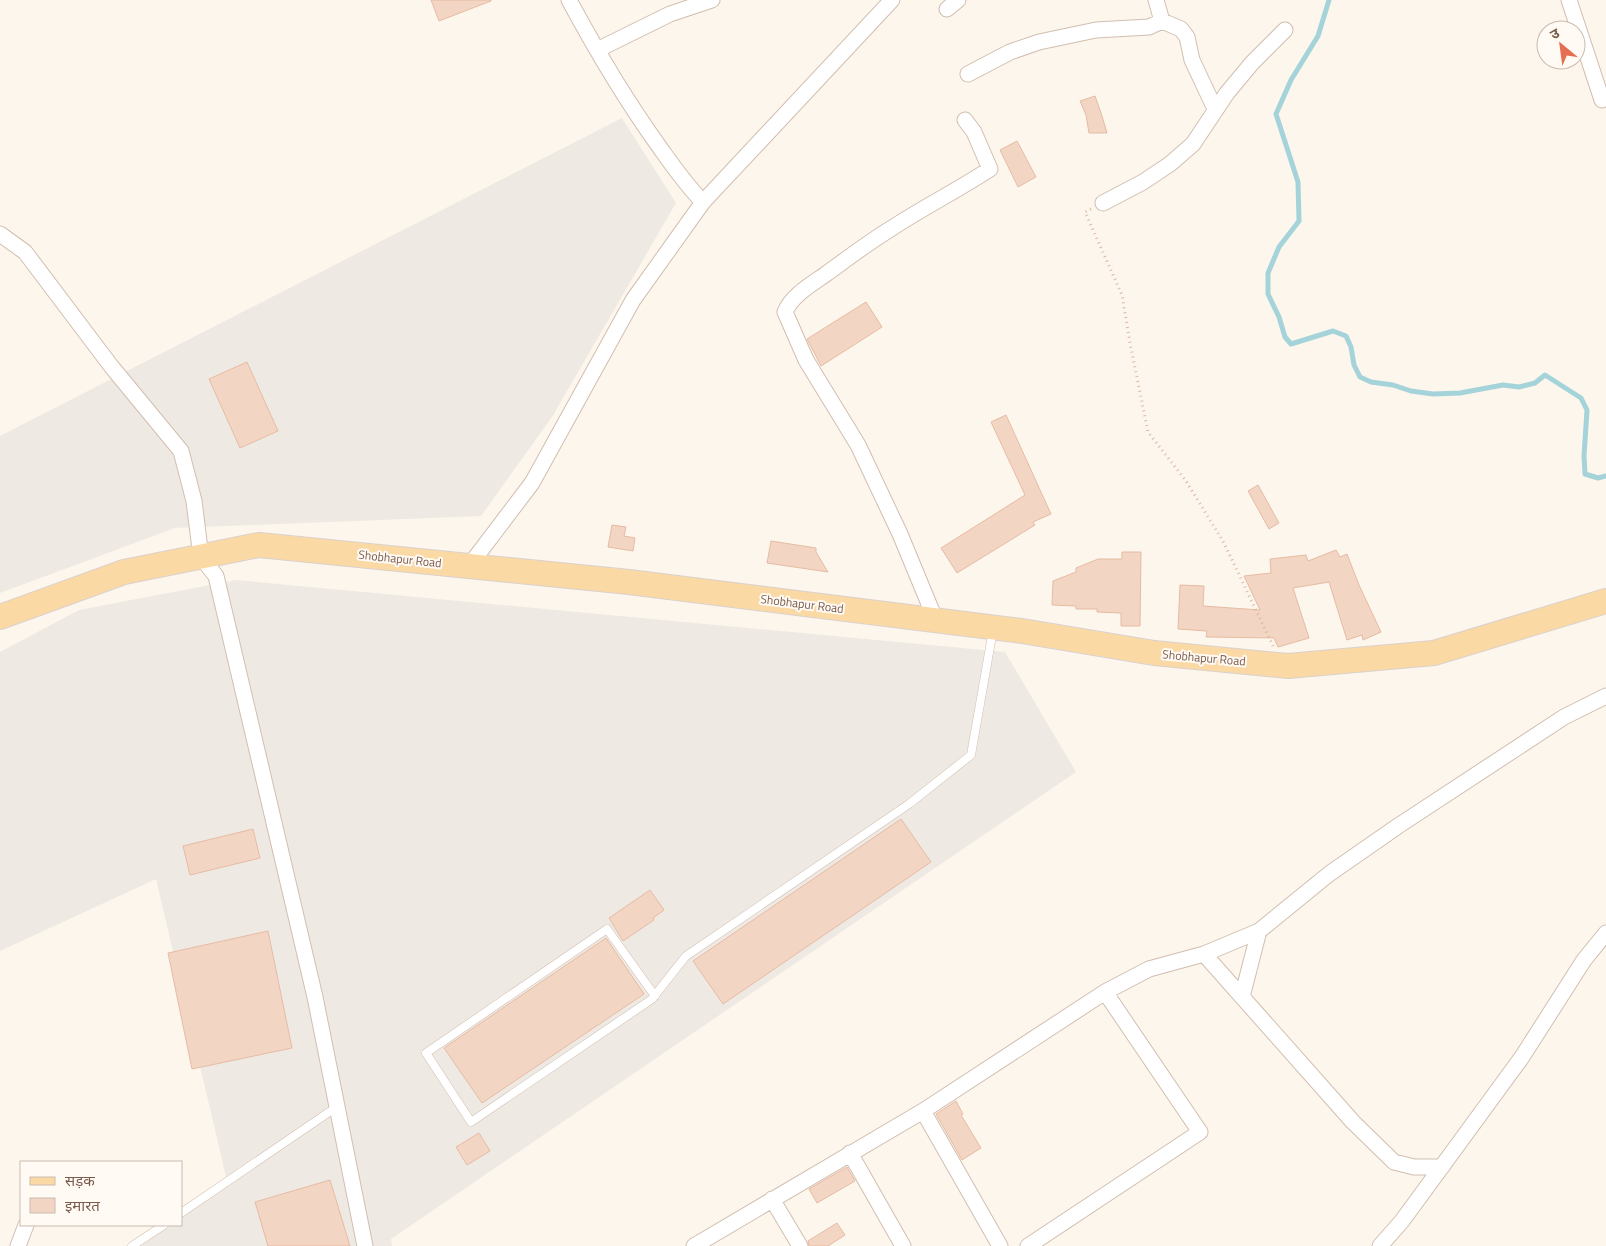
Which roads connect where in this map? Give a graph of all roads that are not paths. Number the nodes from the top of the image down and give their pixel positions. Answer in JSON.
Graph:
{"nodes":[{"id":1,"x":569,"y":0,"type":"edge"},
{"id":2,"x":712,"y":0,"type":"edge"},
{"id":3,"x":892,"y":0,"type":"edge"},
{"id":4,"x":1156,"y":0,"type":"edge"},
{"id":5,"x":1569,"y":0,"type":"edge"},
{"id":6,"x":1162,"y":21,"type":"junction"},
{"id":7,"x":1285,"y":30,"type":"dead end"},
{"id":8,"x":597,"y":50,"type":"junction"},
{"id":9,"x":968,"y":74,"type":"dead end"},
{"id":10,"x":1602,"y":100,"type":"dead end"},
{"id":11,"x":1215,"y":109,"type":"junction"},
{"id":12,"x":965,"y":120,"type":"dead end"},
{"id":13,"x":704,"y":202,"type":"junction"},
{"id":14,"x":1104,"y":203,"type":"road end"},
{"id":15,"x":0,"y":234,"type":"edge"},
{"id":16,"x":201,"y":556,"type":"junction"},
{"id":17,"x":470,"y":566,"type":"junction"},
{"id":18,"x":1606,"y":601,"type":"edge"},
{"id":19,"x":0,"y":617,"type":"edge"},
{"id":20,"x":936,"y":621,"type":"junction"},
{"id":21,"x":993,"y":628,"type":"junction"},
{"id":22,"x":1606,"y":696,"type":"edge"},
{"id":23,"x":1259,"y":932,"type":"junction"},
{"id":24,"x":1606,"y":933,"type":"edge"},
{"id":25,"x":1204,"y":954,"type":"junction"},
{"id":26,"x":1105,"y":992,"type":"junction"},
{"id":27,"x":655,"y":996,"type":"junction"},
{"id":28,"x":1242,"y":997,"type":"junction"},
{"id":29,"x":338,"y":1106,"type":"junction"},
{"id":30,"x":923,"y":1110,"type":"junction"},
{"id":31,"x":850,"y":1153,"type":"junction"},
{"id":32,"x":1442,"y":1167,"type":"junction"},
{"id":33,"x":772,"y":1199,"type":"junction"},
{"id":34,"x":182,"y":1212,"type":"edge"},
{"id":35,"x":26,"y":1226,"type":"edge"},
{"id":36,"x":162,"y":1226,"type":"edge"},
{"id":37,"x":18,"y":1246,"type":"edge"},
{"id":38,"x":132,"y":1246,"type":"edge"},
{"id":39,"x":365,"y":1246,"type":"edge"},
{"id":40,"x":694,"y":1246,"type":"edge"},
{"id":41,"x":800,"y":1246,"type":"edge"},
{"id":42,"x":904,"y":1246,"type":"edge"},
{"id":43,"x":1000,"y":1246,"type":"edge"},
{"id":44,"x":1028,"y":1246,"type":"edge"},
{"id":45,"x":1380,"y":1246,"type":"edge"}],
"edges":[{"from":1,"to":8,"type":"street"},
{"from":2,"to":8,"type":"street"},
{"from":3,"to":13,"type":"street"},
{"from":4,"to":6,"type":"street"},
{"from":5,"to":10,"type":"street"},
{"from":6,"to":9,"type":"street"},
{"from":6,"to":11,"type":"street"},
{"from":7,"to":11,"type":"street"},
{"from":8,"to":13,"type":"street"},
{"from":11,"to":14,"type":"street"},
{"from":12,"to":20,"type":"street"},
{"from":13,"to":17,"type":"street"},
{"from":15,"to":16,"type":"street"},
{"from":16,"to":17,"type":"main road","name":"Shobhapur Road"},
{"from":16,"to":19,"type":"main road","name":"Shobhapur Road"},
{"from":16,"to":29,"type":"street"},
{"from":17,"to":20,"type":"main road","name":"Shobhapur Road"},
{"from":18,"to":21,"type":"main road","name":"Shobhapur Road"},
{"from":20,"to":21,"type":"main road","name":"Shobhapur Road"},
{"from":21,"to":27,"type":"lane"},
{"from":22,"to":23,"type":"street"},
{"from":23,"to":25,"type":"street"},
{"from":23,"to":28,"type":"street"},
{"from":24,"to":32,"type":"street"},
{"from":25,"to":26,"type":"street"},
{"from":25,"to":28,"type":"street"},
{"from":26,"to":30,"type":"street"},
{"from":26,"to":44,"type":"street"},
{"from":27,"to":27,"type":"lane"},
{"from":28,"to":32,"type":"street"},
{"from":29,"to":34,"type":"lane"},
{"from":29,"to":39,"type":"street"},
{"from":30,"to":31,"type":"street"},
{"from":30,"to":43,"type":"street"},
{"from":31,"to":33,"type":"street"},
{"from":31,"to":42,"type":"street"},
{"from":32,"to":45,"type":"street"},
{"from":33,"to":40,"type":"street"},
{"from":33,"to":41,"type":"street"},
{"from":35,"to":37,"type":"street"},
{"from":36,"to":38,"type":"lane"}]}
